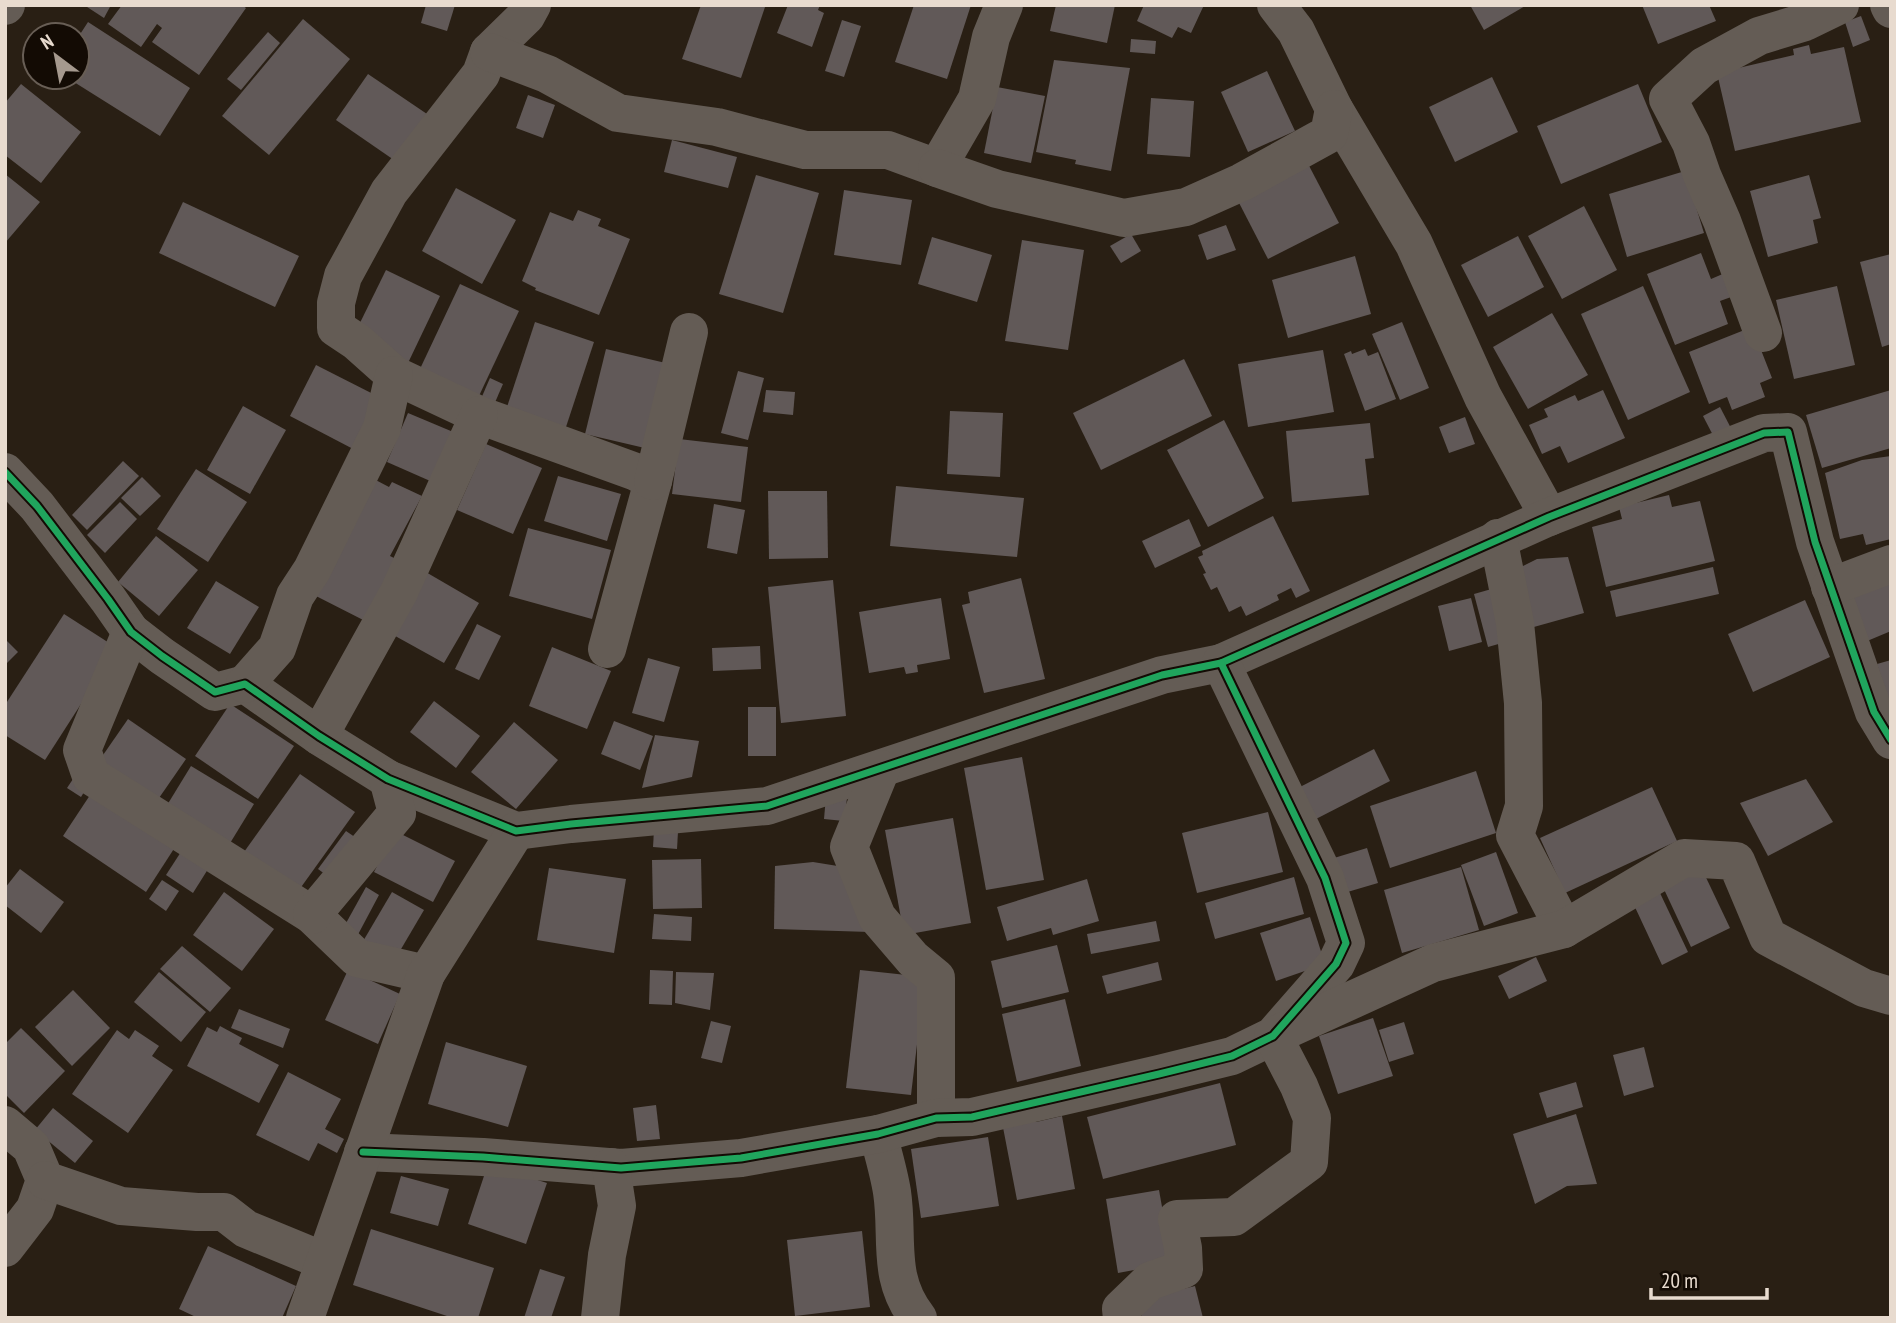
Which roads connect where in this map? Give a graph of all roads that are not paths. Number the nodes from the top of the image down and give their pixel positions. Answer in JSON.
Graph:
{"nodes":[{"id":1,"x":532,"y":5,"type":"edge"},
{"id":2,"x":1004,"y":5,"type":"edge"},
{"id":3,"x":1276,"y":5,"type":"edge"},
{"id":4,"x":1840,"y":5,"type":"edge"},
{"id":5,"x":489,"y":52,"type":"junction"},
{"id":6,"x":1334,"y":109,"type":"junction"},
{"id":7,"x":937,"y":168,"type":"junction"},
{"id":8,"x":689,"y":332,"type":"dead end"},
{"id":9,"x":1763,"y":333,"type":"dead end"},
{"id":10,"x":394,"y":375,"type":"junction"},
{"id":11,"x":480,"y":415,"type":"junction"},
{"id":12,"x":5,"y":472,"type":"edge"},
{"id":13,"x":653,"y":481,"type":"junction"},
{"id":14,"x":1549,"y":517,"type":"junction"},
{"id":15,"x":1498,"y":538,"type":"junction"},
{"id":16,"x":1891,"y":564,"type":"edge"},
{"id":17,"x":1830,"y":587,"type":"junction"},
{"id":18,"x":131,"y":632,"type":"junction"},
{"id":19,"x":607,"y":649,"type":"dead end"},
{"id":20,"x":1221,"y":663,"type":"junction"},
{"id":21,"x":230,"y":688,"type":"junction"},
{"id":22,"x":319,"y":736,"type":"junction"},
{"id":23,"x":1891,"y":740,"type":"edge"},
{"id":24,"x":881,"y":769,"type":"junction"},
{"id":25,"x":388,"y":779,"type":"junction"},
{"id":26,"x":516,"y":831,"type":"junction"},
{"id":27,"x":312,"y":915,"type":"junction"},
{"id":28,"x":1564,"y":929,"type":"junction"},
{"id":29,"x":426,"y":974,"type":"junction"},
{"id":30,"x":1891,"y":996,"type":"edge"},
{"id":31,"x":1273,"y":1036,"type":"junction"},
{"id":32,"x":936,"y":1118,"type":"junction"},
{"id":33,"x":5,"y":1125,"type":"edge"},
{"id":34,"x":878,"y":1134,"type":"junction"},
{"id":35,"x":363,"y":1152,"type":"junction"},
{"id":36,"x":611,"y":1167,"type":"junction"},
{"id":37,"x":45,"y":1180,"type":"junction"},
{"id":38,"x":5,"y":1248,"type":"edge"},
{"id":39,"x":324,"y":1261,"type":"junction"},
{"id":40,"x":305,"y":1318,"type":"edge"},
{"id":41,"x":600,"y":1318,"type":"edge"},
{"id":42,"x":918,"y":1318,"type":"edge"},
{"id":43,"x":1122,"y":1318,"type":"edge"}],
"edges":[{"from":1,"to":5,"type":"street"},
{"from":2,"to":7,"type":"street"},
{"from":3,"to":6,"type":"street"},
{"from":4,"to":9,"type":"street"},
{"from":5,"to":7,"type":"street"},
{"from":5,"to":10,"type":"street"},
{"from":6,"to":7,"type":"street"},
{"from":6,"to":14,"type":"street"},
{"from":8,"to":13,"type":"street"},
{"from":10,"to":11,"type":"street"},
{"from":10,"to":21,"type":"street"},
{"from":11,"to":13,"type":"street"},
{"from":11,"to":22,"type":"street"},
{"from":12,"to":18,"type":"street"},
{"from":13,"to":19,"type":"street"},
{"from":14,"to":15,"type":"street"},
{"from":14,"to":17,"type":"street"},
{"from":15,"to":20,"type":"street"},
{"from":15,"to":28,"type":"street"},
{"from":16,"to":17,"type":"street"},
{"from":17,"to":23,"type":"street"},
{"from":18,"to":21,"type":"street"},
{"from":18,"to":27,"type":"street"},
{"from":20,"to":24,"type":"street"},
{"from":20,"to":31,"type":"street"},
{"from":21,"to":22,"type":"street"},
{"from":22,"to":25,"type":"street"},
{"from":24,"to":26,"type":"street"},
{"from":24,"to":32,"type":"street"},
{"from":25,"to":26,"type":"street"},
{"from":25,"to":27,"type":"street"},
{"from":26,"to":29,"type":"street"},
{"from":27,"to":29,"type":"street"},
{"from":28,"to":30,"type":"street"},
{"from":28,"to":31,"type":"street"},
{"from":29,"to":35,"type":"street"},
{"from":31,"to":32,"type":"street"},
{"from":31,"to":43,"type":"street"},
{"from":32,"to":34,"type":"street"},
{"from":33,"to":37,"type":"street"},
{"from":34,"to":36,"type":"street"},
{"from":34,"to":42,"type":"street"},
{"from":35,"to":36,"type":"street"},
{"from":35,"to":39,"type":"street"},
{"from":36,"to":41,"type":"street"},
{"from":37,"to":38,"type":"street"},
{"from":37,"to":39,"type":"street"},
{"from":39,"to":40,"type":"street"}]}
